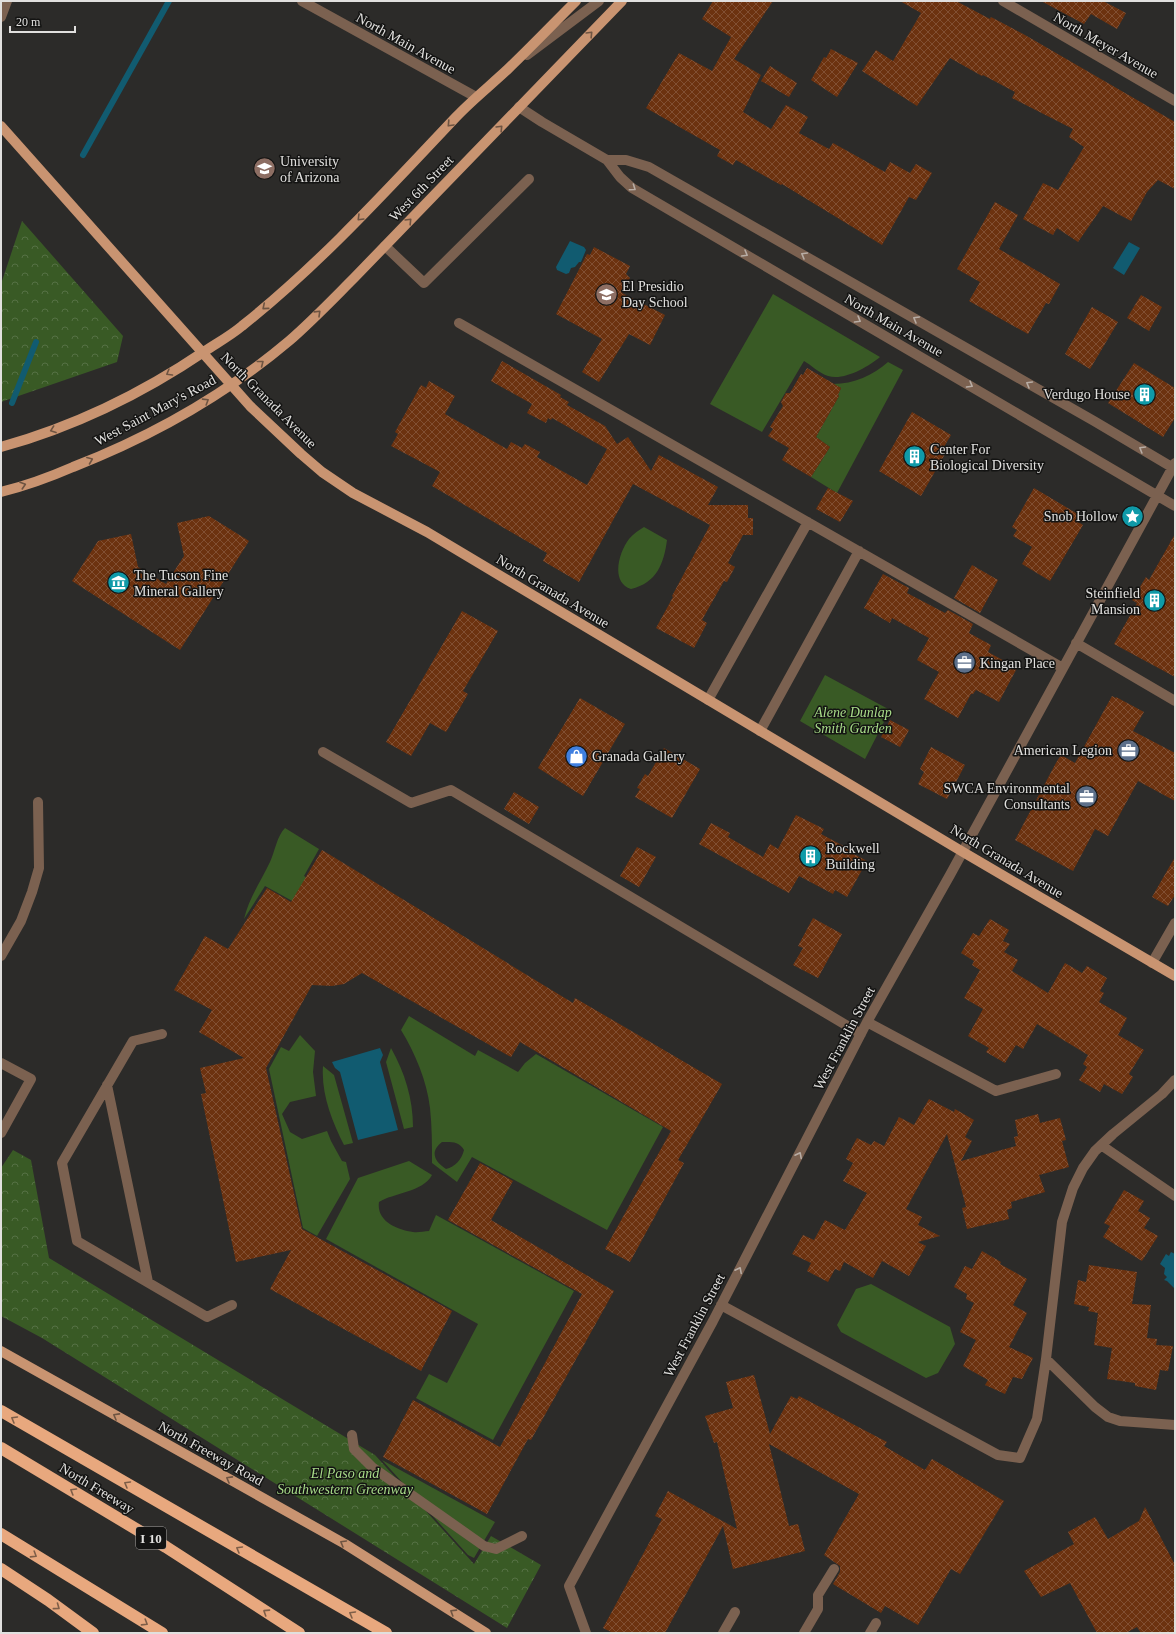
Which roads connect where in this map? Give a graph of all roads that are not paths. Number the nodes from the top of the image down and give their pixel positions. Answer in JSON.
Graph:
{"nodes":[{"id":1,"x":7,"y":1,"type":"edge"},
{"id":2,"x":302,"y":1,"type":"edge"},
{"id":3,"x":576,"y":1,"type":"edge"},
{"id":4,"x":599,"y":1,"type":"edge"},
{"id":5,"x":622,"y":1,"type":"edge"},
{"id":6,"x":1003,"y":1,"type":"edge"},
{"id":7,"x":1,"y":17,"type":"edge"},
{"id":8,"x":508,"y":68,"type":"junction"},
{"id":9,"x":476,"y":97,"type":"junction"},
{"id":10,"x":1175,"y":101,"type":"edge"},
{"id":11,"x":519,"y":107,"type":"junction"},
{"id":12,"x":1,"y":126,"type":"edge"},
{"id":13,"x":607,"y":160,"type":"junction"},
{"id":14,"x":529,"y":179,"type":"dead end"},
{"id":15,"x":385,"y":246,"type":"junction"},
{"id":16,"x":459,"y":323,"type":"dead end"},
{"id":17,"x":202,"y":353,"type":"junction"},
{"id":18,"x":232,"y":385,"type":"junction"},
{"id":19,"x":1,"y":446,"type":"edge"},
{"id":20,"x":1174,"y":467,"type":"edge"},
{"id":21,"x":1,"y":492,"type":"edge"},
{"id":22,"x":1156,"y":495,"type":"junction"},
{"id":23,"x":1175,"y":506,"type":"edge"},
{"id":24,"x":808,"y":522,"type":"junction"},
{"id":25,"x":859,"y":551,"type":"junction"},
{"id":26,"x":1076,"y":643,"type":"junction"},
{"id":27,"x":1063,"y":668,"type":"junction"},
{"id":28,"x":708,"y":700,"type":"junction"},
{"id":29,"x":1175,"y":701,"type":"edge"},
{"id":30,"x":760,"y":731,"type":"junction"},
{"id":31,"x":323,"y":752,"type":"dead end"},
{"id":32,"x":38,"y":802,"type":"dead end"},
{"id":33,"x":963,"y":852,"type":"junction"},
{"id":34,"x":1175,"y":923,"type":"edge"},
{"id":35,"x":1,"y":956,"type":"edge"},
{"id":36,"x":1152,"y":963,"type":"junction"},
{"id":37,"x":1175,"y":976,"type":"edge"},
{"id":38,"x":867,"y":1022,"type":"junction"},
{"id":39,"x":162,"y":1034,"type":"dead end"},
{"id":40,"x":861,"y":1034,"type":"junction"},
{"id":41,"x":1,"y":1063,"type":"edge"},
{"id":42,"x":1056,"y":1074,"type":"dead end"},
{"id":43,"x":1175,"y":1080,"type":"edge"},
{"id":44,"x":107,"y":1085,"type":"junction"},
{"id":45,"x":1,"y":1133,"type":"edge"},
{"id":46,"x":1102,"y":1145,"type":"junction"},
{"id":47,"x":1175,"y":1196,"type":"edge"},
{"id":48,"x":148,"y":1282,"type":"junction"},
{"id":49,"x":232,"y":1305,"type":"dead end"},
{"id":50,"x":721,"y":1305,"type":"junction"},
{"id":51,"x":1,"y":1351,"type":"edge"},
{"id":52,"x":1046,"y":1359,"type":"junction"},
{"id":53,"x":1,"y":1411,"type":"edge"},
{"id":54,"x":1175,"y":1425,"type":"edge"},
{"id":55,"x":352,"y":1435,"type":"dead end"},
{"id":56,"x":1,"y":1448,"type":"edge"},
{"id":57,"x":1,"y":1534,"type":"edge"},
{"id":58,"x":522,"y":1536,"type":"dead end"},
{"id":59,"x":1,"y":1569,"type":"edge"},
{"id":60,"x":834,"y":1569,"type":"dead end"},
{"id":61,"x":735,"y":1612,"type":"dead end"},
{"id":62,"x":876,"y":1623,"type":"dead end"},
{"id":63,"x":93,"y":1633,"type":"edge"},
{"id":64,"x":162,"y":1633,"type":"edge"},
{"id":65,"x":298,"y":1633,"type":"edge"},
{"id":66,"x":386,"y":1633,"type":"edge"},
{"id":67,"x":486,"y":1633,"type":"edge"},
{"id":68,"x":586,"y":1633,"type":"edge"},
{"id":69,"x":723,"y":1633,"type":"edge"},
{"id":70,"x":804,"y":1633,"type":"edge"},
{"id":71,"x":870,"y":1633,"type":"edge"}],
"edges":[{"from":1,"to":7,"type":"street"},
{"from":2,"to":9,"type":"street","name":"North Main Avenue"},
{"from":3,"to":8,"type":"main road","name":"West 6th Street"},
{"from":4,"to":8,"type":"street","name":"West 6th Street"},
{"from":11,"to":5,"type":"main road","name":"West 6th Street","one_way":true},
{"from":6,"to":10,"type":"street","name":"North Meyer Avenue"},
{"from":8,"to":9,"type":"main road","name":"West 6th Street"},
{"from":9,"to":17,"type":"main road","name":"West 6th Street","one_way":true},
{"from":11,"to":13,"type":"street","name":"North Main Avenue"},
{"from":15,"to":11,"type":"main road","name":"West 6th Street","one_way":true},
{"from":12,"to":17,"type":"main road","name":"North Granada Avenue"},
{"from":20,"to":13,"type":"street","name":"North Main Avenue","one_way":true},
{"from":13,"to":22,"type":"street","name":"North Main Avenue","one_way":true},
{"from":14,"to":15,"type":"street"},
{"from":18,"to":15,"type":"main road","name":"West 6th Street","one_way":true},
{"from":16,"to":24,"type":"street"},
{"from":17,"to":18,"type":"main road","name":"North Granada Avenue"},
{"from":17,"to":19,"type":"main road","name":"West Saint Mary's Road","one_way":true},
{"from":21,"to":18,"type":"main road","name":"West Saint Mary's Road","one_way":true},
{"from":18,"to":28,"type":"main road","name":"North Granada Avenue"},
{"from":20,"to":22,"type":"street","name":"West Franklin Street"},
{"from":22,"to":23,"type":"street","name":"North Main Avenue"},
{"from":22,"to":26,"type":"street","name":"West Franklin Street"},
{"from":24,"to":25,"type":"street"},
{"from":24,"to":28,"type":"street"},
{"from":25,"to":27,"type":"street"},
{"from":25,"to":30,"type":"street"},
{"from":26,"to":27,"type":"street","name":"West Franklin Street"},
{"from":26,"to":29,"type":"street"},
{"from":27,"to":33,"type":"street","name":"West Franklin Street"},
{"from":28,"to":30,"type":"main road","name":"North Granada Avenue"},
{"from":30,"to":33,"type":"main road","name":"North Granada Avenue"},
{"from":31,"to":40,"type":"street"},
{"from":32,"to":35,"type":"street"},
{"from":33,"to":36,"type":"main road","name":"North Granada Avenue"},
{"from":33,"to":38,"type":"street","name":"West Franklin Street"},
{"from":34,"to":36,"type":"street"},
{"from":36,"to":37,"type":"main road","name":"North Granada Avenue"},
{"from":38,"to":40,"type":"street","name":"West Franklin Street"},
{"from":38,"to":42,"type":"street"},
{"from":39,"to":44,"type":"street"},
{"from":50,"to":40,"type":"street","name":"West Franklin Street","one_way":true},
{"from":41,"to":45,"type":"street"},
{"from":43,"to":46,"type":"street"},
{"from":44,"to":48,"type":"street"},
{"from":44,"to":48,"type":"street"},
{"from":46,"to":47,"type":"street"},
{"from":46,"to":52,"type":"street"},
{"from":48,"to":49,"type":"street"},
{"from":50,"to":52,"type":"street"},
{"from":50,"to":68,"type":"street","name":"West Franklin Street"},
{"from":67,"to":51,"type":"main road","name":"North Freeway Road","one_way":true},
{"from":52,"to":54,"type":"street"},
{"from":66,"to":53,"type":"highway","one_way":true},
{"from":55,"to":58,"type":"street"},
{"from":65,"to":56,"type":"highway","name":"North Freeway","number":"I 10","one_way":true},
{"from":57,"to":64,"type":"highway","one_way":true},
{"from":59,"to":63,"type":"highway","one_way":true},
{"from":60,"to":70,"type":"street"},
{"from":61,"to":69,"type":"street"},
{"from":62,"to":71,"type":"street"}]}
